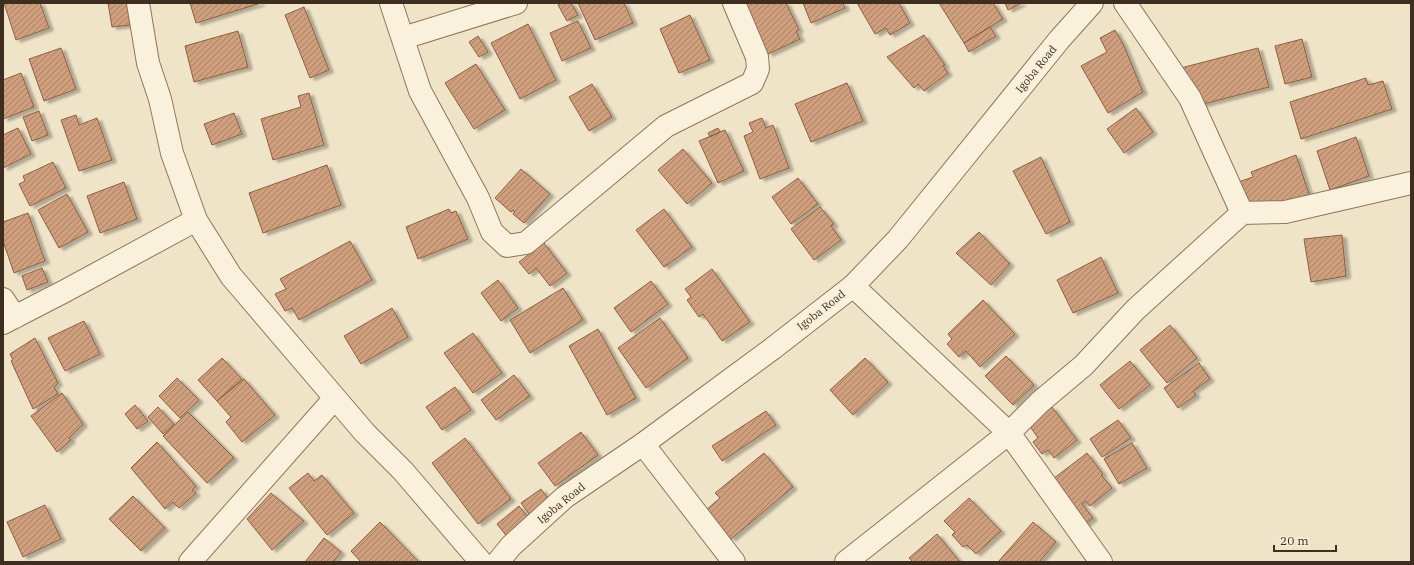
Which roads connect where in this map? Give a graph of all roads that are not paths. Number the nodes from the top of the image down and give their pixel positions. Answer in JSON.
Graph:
{"nodes":[{"id":1,"x":138,"y":3,"type":"edge"},
{"id":2,"x":391,"y":3,"type":"edge"},
{"id":3,"x":516,"y":3,"type":"edge"},
{"id":4,"x":734,"y":3,"type":"edge"},
{"id":5,"x":1125,"y":3,"type":"edge"},
{"id":6,"x":1089,"y":4,"type":"edge"},
{"id":7,"x":403,"y":38,"type":"junction"},
{"id":8,"x":1411,"y":183,"type":"edge"},
{"id":9,"x":1242,"y":213,"type":"junction"},
{"id":10,"x":196,"y":220,"type":"junction"},
{"id":11,"x":852,"y":286,"type":"junction"},
{"id":12,"x":3,"y":299,"type":"edge"},
{"id":13,"x":9,"y":320,"type":"edge"},
{"id":14,"x":335,"y":398,"type":"junction"},
{"id":15,"x":1009,"y":433,"type":"junction"},
{"id":16,"x":643,"y":444,"type":"junction"},
{"id":17,"x":190,"y":562,"type":"edge"},
{"id":18,"x":481,"y":562,"type":"edge"},
{"id":19,"x":498,"y":562,"type":"edge"},
{"id":20,"x":734,"y":562,"type":"edge"},
{"id":21,"x":846,"y":562,"type":"edge"},
{"id":22,"x":1100,"y":562,"type":"edge"}],
"edges":[{"from":1,"to":10,"type":"street"},
{"from":2,"to":7,"type":"street"},
{"from":3,"to":7,"type":"street"},
{"from":4,"to":7,"type":"street"},
{"from":5,"to":9,"type":"street"},
{"from":6,"to":11,"type":"street","name":"Igoba Road"},
{"from":8,"to":9,"type":"street"},
{"from":9,"to":15,"type":"street"},
{"from":10,"to":13,"type":"street"},
{"from":10,"to":14,"type":"street"},
{"from":11,"to":15,"type":"street"},
{"from":11,"to":16,"type":"street","name":"Igoba Road"},
{"from":12,"to":13,"type":"street"},
{"from":14,"to":17,"type":"street"},
{"from":14,"to":18,"type":"street"},
{"from":15,"to":21,"type":"street"},
{"from":15,"to":22,"type":"street"},
{"from":16,"to":19,"type":"street","name":"Igoba Road"},
{"from":16,"to":20,"type":"street"}]}
